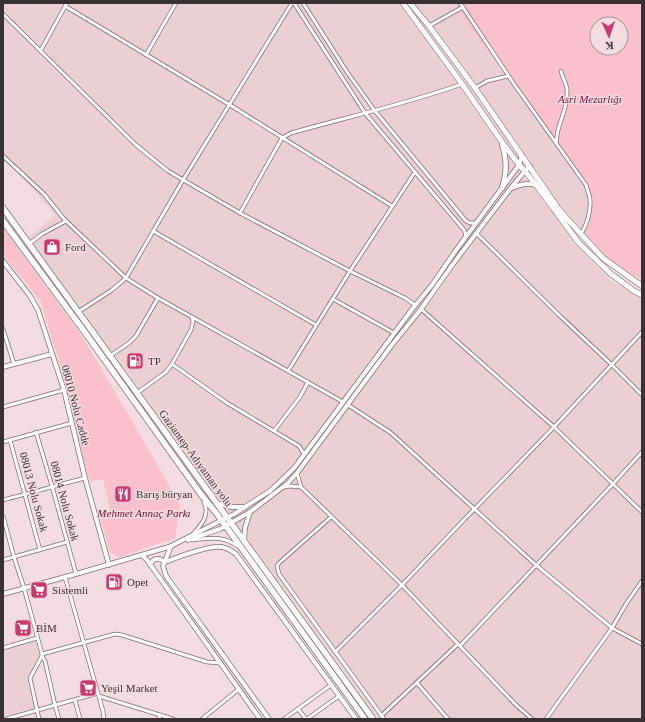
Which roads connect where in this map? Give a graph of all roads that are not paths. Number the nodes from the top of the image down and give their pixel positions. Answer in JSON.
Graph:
{"nodes":[{"id":1,"x":176,"y":3,"type":"edge"},
{"id":2,"x":293,"y":3,"type":"edge"},
{"id":3,"x":303,"y":3,"type":"edge"},
{"id":4,"x":403,"y":3,"type":"edge"},
{"id":5,"x":410,"y":3,"type":"edge"},
{"id":6,"x":460,"y":3,"type":"edge"},
{"id":7,"x":66,"y":4,"type":"edge"},
{"id":8,"x":463,"y":8,"type":"junction"},
{"id":9,"x":3,"y":14,"type":"edge"},
{"id":10,"x":429,"y":26,"type":"junction"},
{"id":11,"x":40,"y":50,"type":"junction"},
{"id":12,"x":146,"y":55,"type":"junction"},
{"id":13,"x":561,"y":71,"type":"dead end"},
{"id":14,"x":508,"y":76,"type":"junction"},
{"id":15,"x":462,"y":84,"type":"junction"},
{"id":16,"x":475,"y":88,"type":"junction"},
{"id":17,"x":230,"y":105,"type":"junction"},
{"id":18,"x":374,"y":111,"type":"junction"},
{"id":19,"x":365,"y":113,"type":"junction"},
{"id":20,"x":282,"y":138,"type":"junction"},
{"id":21,"x":502,"y":142,"type":"junction"},
{"id":22,"x":556,"y":143,"type":"junction"},
{"id":23,"x":522,"y":155,"type":"junction"},
{"id":24,"x":3,"y":156,"type":"edge"},
{"id":25,"x":519,"y":165,"type":"junction"},
{"id":26,"x":530,"y":166,"type":"junction"},
{"id":27,"x":525,"y":171,"type":"junction"},
{"id":28,"x":415,"y":172,"type":"junction"},
{"id":29,"x":183,"y":180,"type":"junction"},
{"id":30,"x":536,"y":185,"type":"junction"},
{"id":31,"x":502,"y":188,"type":"junction"},
{"id":32,"x":510,"y":189,"type":"junction"},
{"id":33,"x":392,"y":206,"type":"junction"},
{"id":34,"x":3,"y":208,"type":"edge"},
{"id":35,"x":240,"y":213,"type":"junction"},
{"id":36,"x":3,"y":221,"type":"edge"},
{"id":37,"x":66,"y":221,"type":"junction"},
{"id":38,"x":476,"y":223,"type":"junction"},
{"id":39,"x":153,"y":231,"type":"junction"},
{"id":40,"x":476,"y":233,"type":"junction"},
{"id":41,"x":581,"y":234,"type":"junction"},
{"id":42,"x":466,"y":237,"type":"junction"},
{"id":43,"x":29,"y":244,"type":"junction"},
{"id":44,"x":4,"y":263,"type":"edge"},
{"id":45,"x":350,"y":271,"type":"junction"},
{"id":46,"x":126,"y":278,"type":"junction"},
{"id":47,"x":642,"y":286,"type":"edge"},
{"id":48,"x":642,"y":295,"type":"edge"},
{"id":49,"x":158,"y":298,"type":"junction"},
{"id":50,"x":332,"y":299,"type":"junction"},
{"id":51,"x":415,"y":305,"type":"junction"},
{"id":52,"x":420,"y":309,"type":"junction"},
{"id":53,"x":78,"y":312,"type":"junction"},
{"id":54,"x":192,"y":317,"type":"junction"},
{"id":55,"x":316,"y":325,"type":"junction"},
{"id":56,"x":3,"y":330,"type":"edge"},
{"id":57,"x":642,"y":332,"type":"edge"},
{"id":58,"x":394,"y":333,"type":"junction"},
{"id":59,"x":52,"y":354,"type":"junction"},
{"id":60,"x":110,"y":356,"type":"junction"},
{"id":61,"x":14,"y":364,"type":"junction"},
{"id":62,"x":172,"y":364,"type":"junction"},
{"id":63,"x":612,"y":365,"type":"junction"},
{"id":64,"x":3,"y":367,"type":"edge"},
{"id":65,"x":288,"y":371,"type":"junction"},
{"id":66,"x":308,"y":382,"type":"junction"},
{"id":67,"x":64,"y":390,"type":"junction"},
{"id":68,"x":137,"y":393,"type":"junction"},
{"id":69,"x":642,"y":395,"type":"edge"},
{"id":70,"x":343,"y":402,"type":"junction"},
{"id":71,"x":348,"y":405,"type":"junction"},
{"id":72,"x":3,"y":407,"type":"edge"},
{"id":73,"x":72,"y":423,"type":"junction"},
{"id":74,"x":554,"y":427,"type":"junction"},
{"id":75,"x":274,"y":431,"type":"junction"},
{"id":76,"x":36,"y":432,"type":"junction"},
{"id":77,"x":10,"y":440,"type":"junction"},
{"id":78,"x":3,"y":442,"type":"edge"},
{"id":79,"x":642,"y":452,"type":"edge"},
{"id":80,"x":304,"y":454,"type":"junction"},
{"id":81,"x":297,"y":473,"type":"junction"},
{"id":82,"x":85,"y":478,"type":"junction"},
{"id":83,"x":614,"y":484,"type":"junction"},
{"id":84,"x":52,"y":486,"type":"junction"},
{"id":85,"x":283,"y":487,"type":"junction"},
{"id":86,"x":301,"y":487,"type":"junction"},
{"id":87,"x":200,"y":493,"type":"junction"},
{"id":88,"x":26,"y":494,"type":"junction"},
{"id":89,"x":3,"y":500,"type":"edge"},
{"id":90,"x":216,"y":503,"type":"junction"},
{"id":91,"x":245,"y":506,"type":"junction"},
{"id":92,"x":474,"y":509,"type":"junction"},
{"id":93,"x":250,"y":512,"type":"junction"},
{"id":94,"x":642,"y":512,"type":"edge"},
{"id":95,"x":3,"y":516,"type":"edge"},
{"id":96,"x":332,"y":517,"type":"junction"},
{"id":97,"x":226,"y":522,"type":"junction"},
{"id":98,"x":5,"y":531,"type":"edge"},
{"id":99,"x":190,"y":538,"type":"junction"},
{"id":100,"x":244,"y":541,"type":"junction"},
{"id":101,"x":67,"y":542,"type":"junction"},
{"id":102,"x":171,"y":546,"type":"junction"},
{"id":103,"x":40,"y":550,"type":"junction"},
{"id":104,"x":242,"y":550,"type":"junction"},
{"id":105,"x":142,"y":555,"type":"junction"},
{"id":106,"x":14,"y":557,"type":"junction"},
{"id":107,"x":3,"y":560,"type":"edge"},
{"id":108,"x":165,"y":562,"type":"junction"},
{"id":109,"x":109,"y":564,"type":"junction"},
{"id":110,"x":150,"y":565,"type":"junction"},
{"id":111,"x":536,"y":566,"type":"junction"},
{"id":112,"x":76,"y":574,"type":"junction"},
{"id":113,"x":65,"y":577,"type":"junction"},
{"id":114,"x":642,"y":581,"type":"edge"},
{"id":115,"x":402,"y":585,"type":"junction"},
{"id":116,"x":24,"y":588,"type":"junction"},
{"id":117,"x":3,"y":594,"type":"edge"},
{"id":118,"x":612,"y":628,"type":"junction"},
{"id":119,"x":37,"y":638,"type":"junction"},
{"id":120,"x":84,"y":642,"type":"junction"},
{"id":121,"x":642,"y":644,"type":"edge"},
{"id":122,"x":459,"y":645,"type":"junction"},
{"id":123,"x":3,"y":648,"type":"edge"},
{"id":124,"x":335,"y":652,"type":"junction"},
{"id":125,"x":42,"y":655,"type":"junction"},
{"id":126,"x":221,"y":663,"type":"junction"},
{"id":127,"x":417,"y":683,"type":"junction"},
{"id":128,"x":331,"y":685,"type":"junction"},
{"id":129,"x":239,"y":689,"type":"junction"},
{"id":130,"x":98,"y":695,"type":"junction"},
{"id":131,"x":339,"y":696,"type":"junction"},
{"id":132,"x":75,"y":700,"type":"junction"},
{"id":133,"x":55,"y":705,"type":"junction"},
{"id":134,"x":298,"y":709,"type":"junction"},
{"id":135,"x":36,"y":710,"type":"junction"},
{"id":136,"x":160,"y":715,"type":"junction"},
{"id":137,"x":381,"y":716,"type":"junction"},
{"id":138,"x":6,"y":719,"type":"edge"},
{"id":139,"x":39,"y":719,"type":"edge"},
{"id":140,"x":59,"y":719,"type":"edge"},
{"id":141,"x":80,"y":719,"type":"edge"},
{"id":142,"x":104,"y":719,"type":"edge"},
{"id":143,"x":159,"y":719,"type":"edge"},
{"id":144,"x":173,"y":719,"type":"edge"},
{"id":145,"x":202,"y":719,"type":"edge"},
{"id":146,"x":260,"y":719,"type":"edge"},
{"id":147,"x":269,"y":719,"type":"edge"},
{"id":148,"x":284,"y":719,"type":"edge"},
{"id":149,"x":306,"y":719,"type":"edge"},
{"id":150,"x":355,"y":719,"type":"edge"},
{"id":151,"x":364,"y":719,"type":"edge"},
{"id":152,"x":373,"y":719,"type":"edge"},
{"id":153,"x":384,"y":719,"type":"edge"},
{"id":154,"x":448,"y":719,"type":"edge"},
{"id":155,"x":532,"y":719,"type":"edge"},
{"id":156,"x":546,"y":719,"type":"edge"}],
"edges":[{"from":1,"to":12,"type":"street"},
{"from":2,"to":17,"type":"street"},
{"from":2,"to":19,"type":"street"},
{"from":3,"to":18,"type":"street"},
{"from":4,"to":15,"type":"main road"},
{"from":5,"to":10,"type":"main road"},
{"from":6,"to":8,"type":"street"},
{"from":7,"to":11,"type":"street"},
{"from":7,"to":12,"type":"street"},
{"from":8,"to":10,"type":"street"},
{"from":8,"to":14,"type":"street"},
{"from":9,"to":11,"type":"street"},
{"from":10,"to":16,"type":"main road"},
{"from":11,"to":29,"type":"street"},
{"from":12,"to":17,"type":"street"},
{"from":13,"to":22,"type":"street"},
{"from":14,"to":16,"type":"street"},
{"from":14,"to":22,"type":"street"},
{"from":15,"to":18,"type":"street"},
{"from":15,"to":21,"type":"main road"},
{"from":16,"to":23,"type":"main road"},
{"from":17,"to":20,"type":"street"},
{"from":17,"to":29,"type":"street"},
{"from":18,"to":19,"type":"street"},
{"from":18,"to":38,"type":"street"},
{"from":19,"to":20,"type":"street"},
{"from":19,"to":28,"type":"street"},
{"from":20,"to":33,"type":"street"},
{"from":20,"to":35,"type":"street"},
{"from":21,"to":25,"type":"main road"},
{"from":21,"to":31,"type":"main road"},
{"from":22,"to":41,"type":"street"},
{"from":23,"to":25,"type":"street"},
{"from":23,"to":26,"type":"main road"},
{"from":24,"to":37,"type":"street"},
{"from":25,"to":27,"type":"main road"},
{"from":25,"to":31,"type":"street"},
{"from":26,"to":27,"type":"street"},
{"from":26,"to":41,"type":"main road"},
{"from":27,"to":30,"type":"main road"},
{"from":27,"to":32,"type":"street"},
{"from":28,"to":33,"type":"street"},
{"from":28,"to":42,"type":"street"},
{"from":29,"to":35,"type":"street"},
{"from":29,"to":39,"type":"street"},
{"from":30,"to":32,"type":"street"},
{"from":30,"to":48,"type":"main road"},
{"from":31,"to":38,"type":"street"},
{"from":32,"to":40,"type":"street"},
{"from":33,"to":45,"type":"street"},
{"from":34,"to":43,"type":"highway","name":"Gaziantep-Adıyaman yolu"},
{"from":35,"to":45,"type":"street"},
{"from":36,"to":87,"type":"highway","name":"Gaziantep-Adıyaman yolu"},
{"from":37,"to":43,"type":"street"},
{"from":37,"to":46,"type":"street"},
{"from":38,"to":42,"type":"street"},
{"from":39,"to":46,"type":"street"},
{"from":39,"to":55,"type":"street"},
{"from":40,"to":52,"type":"street"},
{"from":40,"to":63,"type":"street"},
{"from":41,"to":47,"type":"main road"},
{"from":42,"to":51,"type":"street"},
{"from":43,"to":53,"type":"highway","name":"Gaziantep-Adıyaman yolu"},
{"from":44,"to":59,"type":"street","name":"08010 Nolu Cadde"},
{"from":45,"to":50,"type":"street"},
{"from":45,"to":51,"type":"street"},
{"from":46,"to":49,"type":"street"},
{"from":46,"to":53,"type":"street"},
{"from":49,"to":54,"type":"street"},
{"from":49,"to":60,"type":"street"},
{"from":50,"to":55,"type":"street"},
{"from":50,"to":58,"type":"street"},
{"from":51,"to":58,"type":"street"},
{"from":52,"to":71,"type":"street"},
{"from":52,"to":74,"type":"street"},
{"from":53,"to":60,"type":"highway","name":"Gaziantep-Adıyaman yolu"},
{"from":54,"to":62,"type":"street"},
{"from":54,"to":65,"type":"street"},
{"from":55,"to":65,"type":"street"},
{"from":56,"to":61,"type":"street"},
{"from":57,"to":63,"type":"street"},
{"from":58,"to":70,"type":"street"},
{"from":59,"to":61,"type":"street"},
{"from":59,"to":67,"type":"street","name":"08010 Nolu Cadde"},
{"from":60,"to":68,"type":"highway","name":"Gaziantep-Adıyaman yolu"},
{"from":61,"to":64,"type":"street"},
{"from":62,"to":68,"type":"street"},
{"from":62,"to":75,"type":"street"},
{"from":63,"to":69,"type":"street"},
{"from":63,"to":74,"type":"street"},
{"from":65,"to":66,"type":"street"},
{"from":66,"to":70,"type":"street"},
{"from":66,"to":75,"type":"street"},
{"from":67,"to":72,"type":"street"},
{"from":67,"to":73,"type":"street","name":"08010 Nolu Cadde"},
{"from":68,"to":90,"type":"highway","name":"Gaziantep-Adıyaman yolu"},
{"from":70,"to":80,"type":"street"},
{"from":71,"to":81,"type":"street"},
{"from":71,"to":92,"type":"street"},
{"from":73,"to":76,"type":"street"},
{"from":73,"to":82,"type":"street","name":"08010 Nolu Cadde"},
{"from":74,"to":83,"type":"street"},
{"from":74,"to":92,"type":"street"},
{"from":75,"to":80,"type":"street"},
{"from":76,"to":77,"type":"street"},
{"from":76,"to":84,"type":"street","name":"08014 Nolu Sokak"},
{"from":77,"to":78,"type":"street"},
{"from":77,"to":88,"type":"street","name":"08013 Nolu Sokak"},
{"from":79,"to":83,"type":"street"},
{"from":80,"to":91,"type":"street"},
{"from":81,"to":85,"type":"street"},
{"from":81,"to":86,"type":"street"},
{"from":82,"to":84,"type":"street"},
{"from":82,"to":109,"type":"street","name":"08010 Nolu Cadde"},
{"from":83,"to":94,"type":"street"},
{"from":83,"to":111,"type":"street"},
{"from":84,"to":88,"type":"street"},
{"from":84,"to":101,"type":"street","name":"08014 Nolu Sokak"},
{"from":85,"to":86,"type":"street"},
{"from":85,"to":93,"type":"street"},
{"from":86,"to":96,"type":"street"},
{"from":87,"to":97,"type":"highway","name":"Gaziantep-Adıyaman yolu"},
{"from":87,"to":99,"type":"street"},
{"from":88,"to":89,"type":"street"},
{"from":88,"to":103,"type":"street","name":"08013 Nolu Sokak"},
{"from":90,"to":91,"type":"street"},
{"from":90,"to":97,"type":"highway","name":"Gaziantep-Adıyaman yolu"},
{"from":91,"to":97,"type":"street"},
{"from":92,"to":111,"type":"street"},
{"from":92,"to":115,"type":"street"},
{"from":93,"to":97,"type":"street"},
{"from":93,"to":100,"type":"street"},
{"from":95,"to":98,"type":"street"},
{"from":96,"to":115,"type":"street"},
{"from":96,"to":124,"type":"street"},
{"from":97,"to":99,"type":"street"},
{"from":97,"to":100,"type":"highway","name":"Gaziantep-Adıyaman yolu"},
{"from":97,"to":104,"type":"highway","name":"Gaziantep-Adıyaman yolu"},
{"from":98,"to":106,"type":"street"},
{"from":99,"to":102,"type":"street"},
{"from":99,"to":104,"type":"street"},
{"from":100,"to":152,"type":"highway","name":"Gaziantep-Adıyaman yolu"},
{"from":101,"to":103,"type":"street"},
{"from":101,"to":112,"type":"street","name":"08014 Nolu Sokak"},
{"from":102,"to":105,"type":"street"},
{"from":102,"to":108,"type":"street"},
{"from":103,"to":106,"type":"street"},
{"from":104,"to":151,"type":"highway","name":"Gaziantep-Adıyaman yolu"},
{"from":105,"to":109,"type":"street"},
{"from":105,"to":110,"type":"street"},
{"from":106,"to":107,"type":"street"},
{"from":106,"to":116,"type":"street"},
{"from":108,"to":110,"type":"street"},
{"from":108,"to":128,"type":"street"},
{"from":108,"to":147,"type":"street"},
{"from":109,"to":112,"type":"street"},
{"from":110,"to":126,"type":"street"},
{"from":111,"to":118,"type":"street"},
{"from":111,"to":122,"type":"street"},
{"from":112,"to":113,"type":"street"},
{"from":113,"to":116,"type":"street"},
{"from":113,"to":120,"type":"street"},
{"from":114,"to":118,"type":"street"},
{"from":115,"to":122,"type":"street"},
{"from":115,"to":124,"type":"street"},
{"from":116,"to":117,"type":"street"},
{"from":116,"to":119,"type":"street"},
{"from":118,"to":121,"type":"street"},
{"from":118,"to":156,"type":"street"},
{"from":119,"to":123,"type":"street"},
{"from":119,"to":125,"type":"street"},
{"from":120,"to":125,"type":"street"},
{"from":120,"to":126,"type":"street"},
{"from":120,"to":130,"type":"street"},
{"from":122,"to":127,"type":"street"},
{"from":122,"to":155,"type":"street"},
{"from":124,"to":137,"type":"street"},
{"from":125,"to":133,"type":"street"},
{"from":125,"to":135,"type":"street"},
{"from":126,"to":129,"type":"street"},
{"from":127,"to":137,"type":"street"},
{"from":127,"to":154,"type":"street"},
{"from":128,"to":131,"type":"street"},
{"from":128,"to":134,"type":"street"},
{"from":129,"to":145,"type":"street"},
{"from":129,"to":146,"type":"street"},
{"from":130,"to":132,"type":"street"},
{"from":130,"to":136,"type":"street"},
{"from":130,"to":142,"type":"street"},
{"from":131,"to":149,"type":"street"},
{"from":131,"to":150,"type":"street"},
{"from":132,"to":133,"type":"street"},
{"from":132,"to":141,"type":"street"},
{"from":133,"to":135,"type":"street"},
{"from":133,"to":140,"type":"street"},
{"from":134,"to":148,"type":"street"},
{"from":134,"to":149,"type":"street"},
{"from":135,"to":138,"type":"street"},
{"from":135,"to":139,"type":"street"},
{"from":136,"to":143,"type":"street"},
{"from":136,"to":144,"type":"street"},
{"from":137,"to":153,"type":"street"}]}
